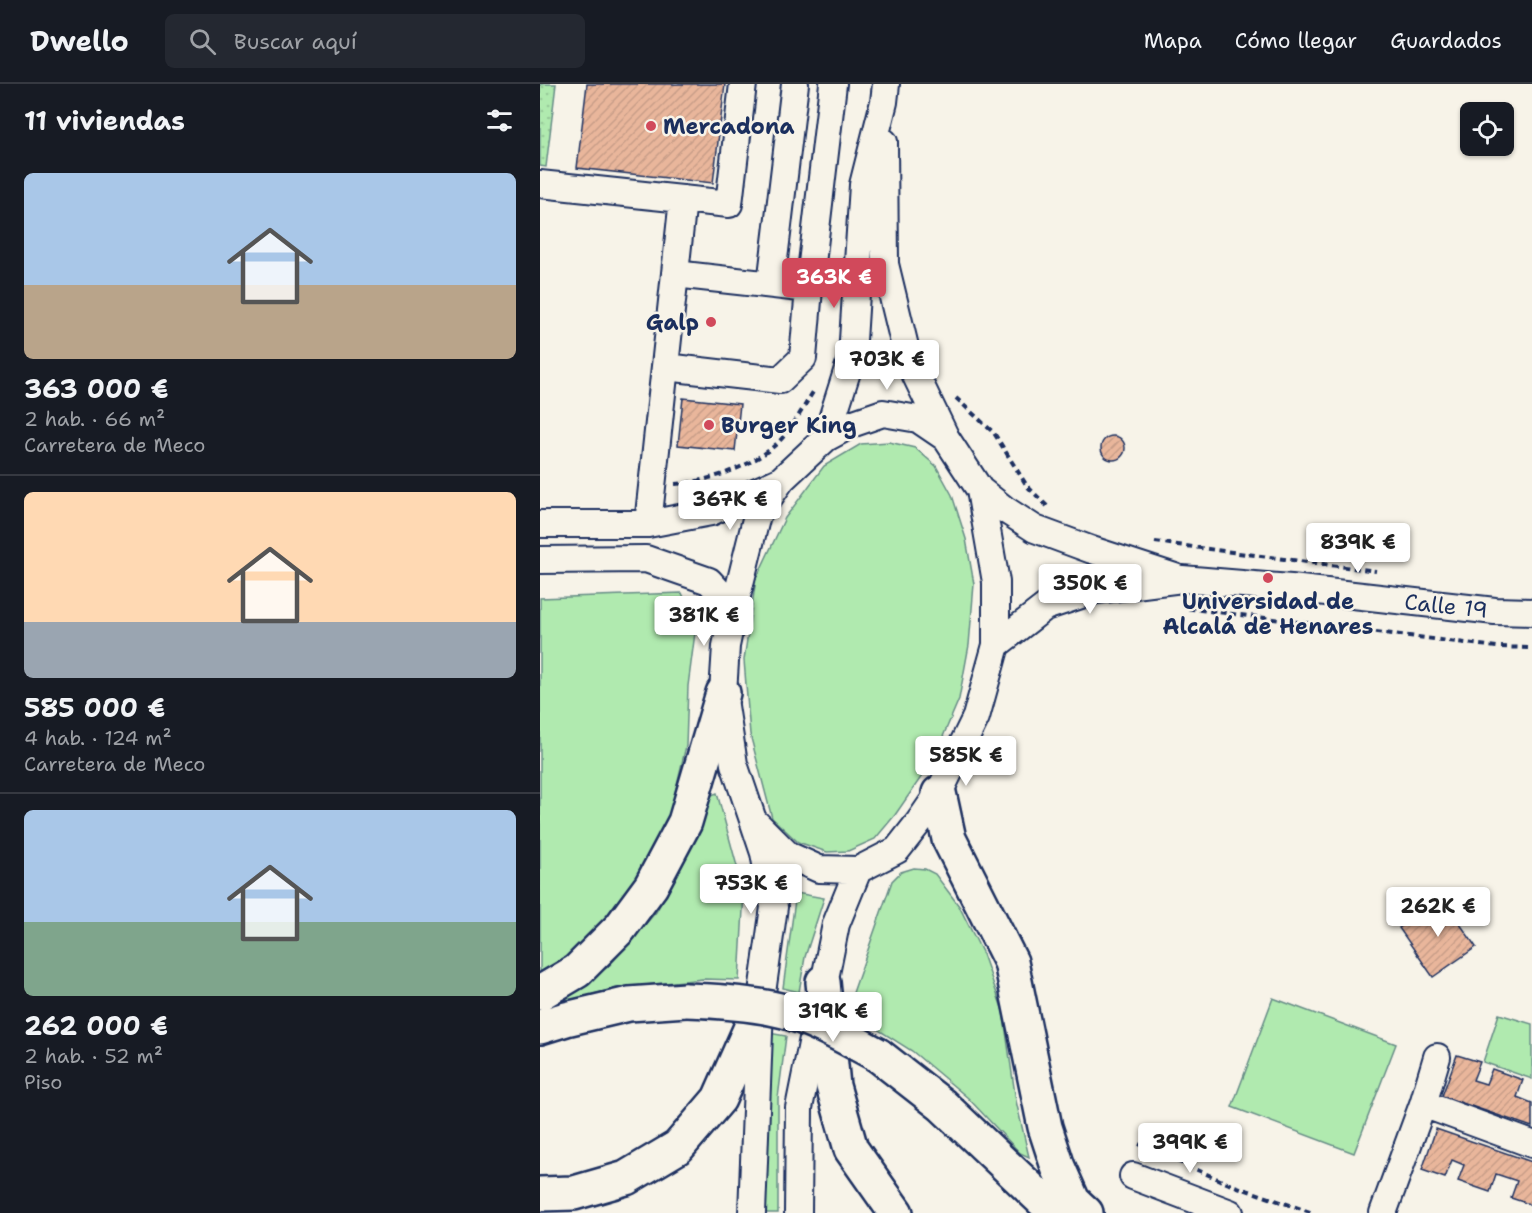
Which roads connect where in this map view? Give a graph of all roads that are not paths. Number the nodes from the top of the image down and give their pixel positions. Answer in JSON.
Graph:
{"nodes":[{"id":1,"x":743,"y":84,"type":"edge"},
{"id":2,"x":795,"y":84,"type":"edge"},
{"id":3,"x":833,"y":84,"type":"edge"},
{"id":4,"x":880,"y":90,"type":"edge"},
{"id":5,"x":540,"y":184,"type":"edge"},
{"id":6,"x":683,"y":200,"type":"junction"},
{"id":7,"x":675,"y":274,"type":"junction"},
{"id":8,"x":771,"y":284,"type":"junction"},
{"id":9,"x":809,"y":289,"type":"junction"},
{"id":10,"x":666,"y":367,"type":"junction"},
{"id":11,"x":826,"y":438,"type":"junction"},
{"id":12,"x":946,"y":438,"type":"junction"},
{"id":13,"x":782,"y":479,"type":"junction"},
{"id":14,"x":980,"y":490,"type":"junction"},
{"id":15,"x":540,"y":524,"type":"edge"},
{"id":16,"x":648,"y":524,"type":"junction"},
{"id":17,"x":540,"y":560,"type":"edge"},
{"id":18,"x":1182,"y":579,"type":"junction"},
{"id":19,"x":734,"y":608,"type":"junction"},
{"id":20,"x":1532,"y":612,"type":"edge"},
{"id":21,"x":996,"y":645,"type":"junction"},
{"id":22,"x":723,"y":693,"type":"junction"},
{"id":23,"x":939,"y":793,"type":"junction"},
{"id":24,"x":753,"y":820,"type":"junction"},
{"id":25,"x":858,"y":870,"type":"junction"},
{"id":26,"x":823,"y":982,"type":"junction"},
{"id":27,"x":540,"y":993,"type":"edge"},
{"id":28,"x":760,"y":1007,"type":"junction"},
{"id":29,"x":540,"y":1027,"type":"edge"},
{"id":30,"x":1437,"y":1057,"type":"dead end"},
{"id":31,"x":1423,"y":1104,"type":"junction"},
{"id":32,"x":1532,"y":1144,"type":"edge"},
{"id":33,"x":1133,"y":1176,"type":"dead end"},
{"id":34,"x":540,"y":1194,"type":"edge"},
{"id":35,"x":752,"y":1213,"type":"edge"},
{"id":36,"x":798,"y":1213,"type":"edge"},
{"id":37,"x":896,"y":1213,"type":"edge"},
{"id":38,"x":1056,"y":1213,"type":"edge"},
{"id":39,"x":1086,"y":1213,"type":"edge"},
{"id":40,"x":1230,"y":1213,"type":"edge"},
{"id":41,"x":1383,"y":1213,"type":"edge"}],
"edges":[{"from":1,"to":6,"type":"street"},
{"from":2,"to":8,"type":"street"},
{"from":3,"to":9,"type":"street"},
{"from":4,"to":11,"type":"street"},
{"from":4,"to":12,"type":"street"},
{"from":5,"to":6,"type":"street"},
{"from":6,"to":7,"type":"street"},
{"from":7,"to":8,"type":"street"},
{"from":7,"to":10,"type":"street"},
{"from":8,"to":9,"type":"street"},
{"from":9,"to":10,"type":"street"},
{"from":10,"to":16,"type":"street"},
{"from":11,"to":12,"type":"street"},
{"from":11,"to":13,"type":"street"},
{"from":12,"to":14,"type":"street"},
{"from":13,"to":16,"type":"street"},
{"from":13,"to":19,"type":"street"},
{"from":14,"to":18,"type":"street","name":"Calle 19"},
{"from":14,"to":21,"type":"street"},
{"from":15,"to":16,"type":"street"},
{"from":17,"to":19,"type":"street"},
{"from":18,"to":20,"type":"street","name":"Calle 19"},
{"from":18,"to":21,"type":"street","name":"Calle 19"},
{"from":19,"to":22,"type":"street"},
{"from":21,"to":23,"type":"street"},
{"from":22,"to":24,"type":"street"},
{"from":22,"to":27,"type":"highway"},
{"from":23,"to":25,"type":"street"},
{"from":23,"to":39,"type":"highway"},
{"from":24,"to":25,"type":"street"},
{"from":24,"to":28,"type":"street"},
{"from":25,"to":26,"type":"street"},
{"from":26,"to":36,"type":"street"},
{"from":26,"to":37,"type":"highway"},
{"from":28,"to":34,"type":"highway"},
{"from":28,"to":35,"type":"street"},
{"from":29,"to":38,"type":"highway","bridge":true},
{"from":30,"to":31,"type":"street"},
{"from":31,"to":32,"type":"street"},
{"from":31,"to":41,"type":"street"},
{"from":33,"to":40,"type":"street"}]}
